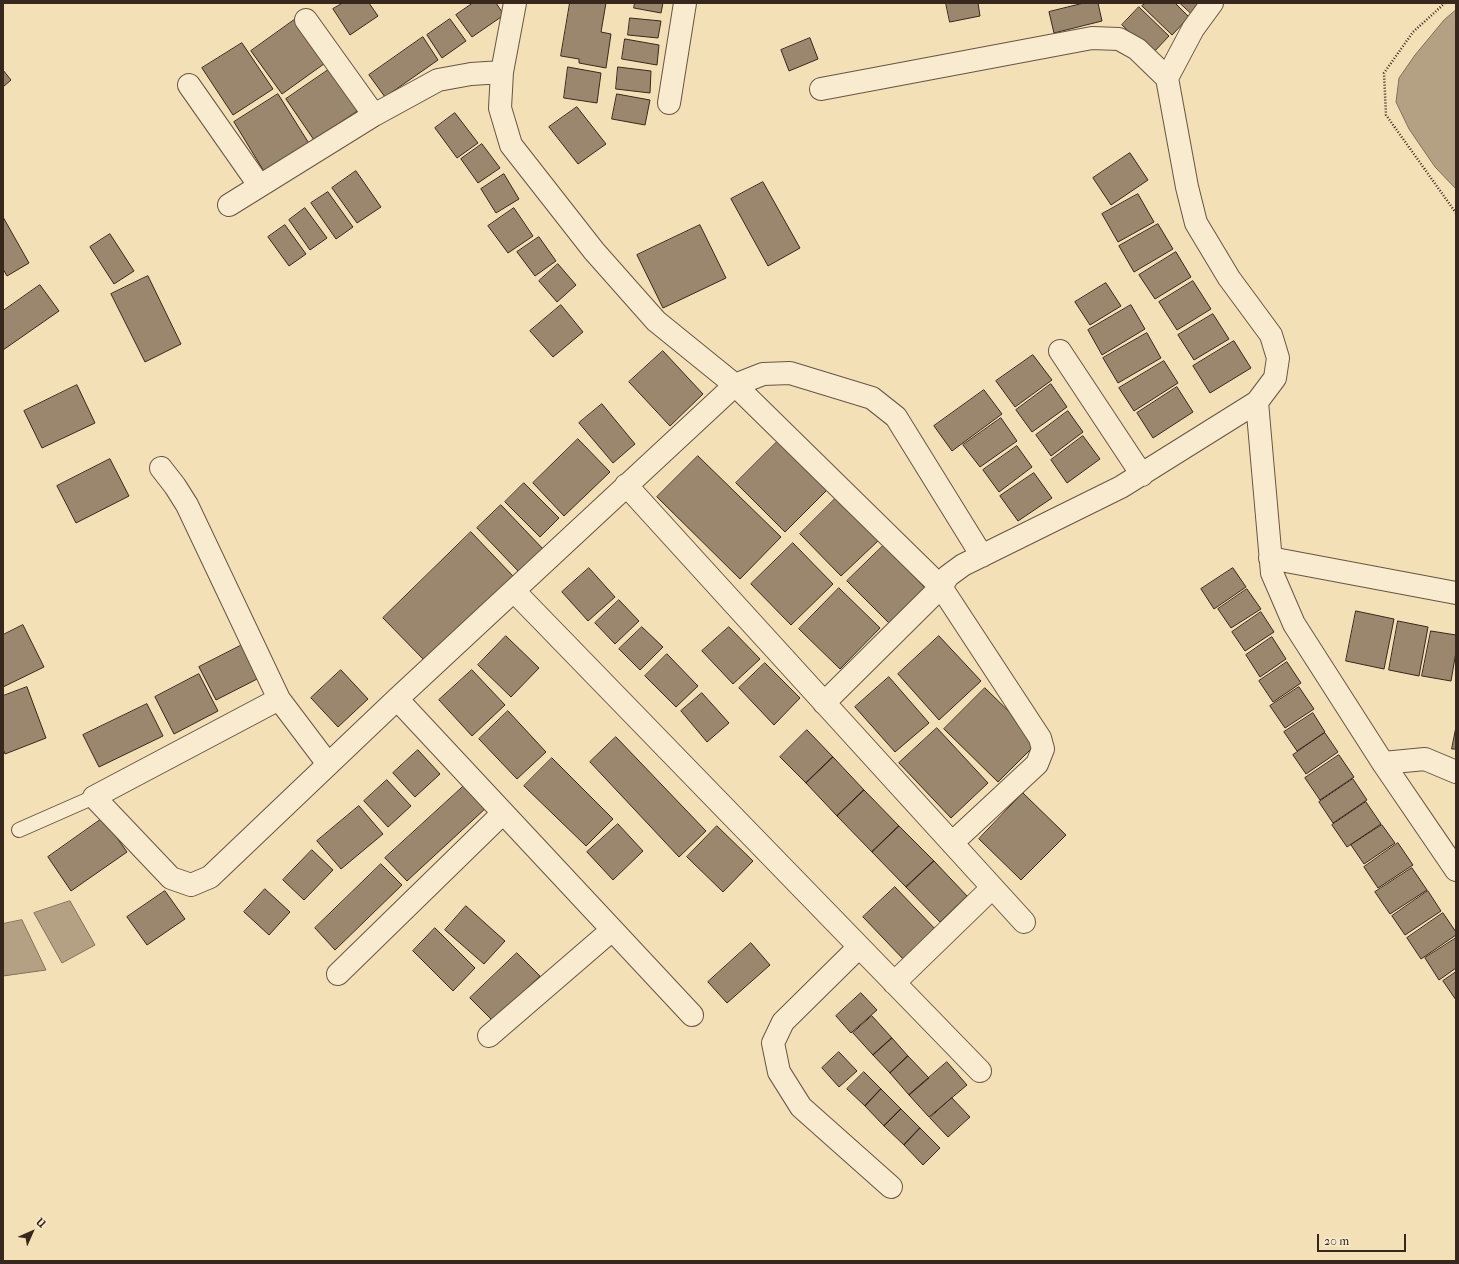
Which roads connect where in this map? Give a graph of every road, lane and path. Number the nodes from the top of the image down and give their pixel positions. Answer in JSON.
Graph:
{"nodes":[{"id":1,"x":515,"y":3,"type":"edge"},
{"id":2,"x":685,"y":3,"type":"edge"},
{"id":3,"x":1212,"y":3,"type":"edge"},
{"id":4,"x":1445,"y":3,"type":"edge"},
{"id":5,"x":306,"y":20,"type":"dead end"},
{"id":6,"x":502,"y":72,"type":"junction"},
{"id":7,"x":1167,"y":78,"type":"junction"},
{"id":8,"x":189,"y":85,"type":"dead end"},
{"id":9,"x":821,"y":89,"type":"dead end"},
{"id":10,"x":669,"y":102,"type":"dead end"},
{"id":11,"x":374,"y":115,"type":"junction"},
{"id":12,"x":260,"y":185,"type":"junction"},
{"id":13,"x":229,"y":205,"type":"dead end"},
{"id":14,"x":1456,"y":212,"type":"edge"},
{"id":15,"x":1060,"y":351,"type":"dead end"},
{"id":16,"x":735,"y":385,"type":"junction"},
{"id":17,"x":1258,"y":402,"type":"junction"},
{"id":18,"x":161,"y":468,"type":"dead end"},
{"id":19,"x":1142,"y":475,"type":"junction"},
{"id":20,"x":626,"y":485,"type":"junction"},
{"id":21,"x":982,"y":556,"type":"junction"},
{"id":22,"x":1270,"y":558,"type":"junction"},
{"id":23,"x":942,"y":587,"type":"junction"},
{"id":24,"x":514,"y":591,"type":"junction"},
{"id":25,"x":1456,"y":593,"type":"edge"},
{"id":26,"x":279,"y":699,"type":"junction"},
{"id":27,"x":397,"y":699,"type":"junction"},
{"id":28,"x":824,"y":703,"type":"junction"},
{"id":29,"x":1383,"y":763,"type":"junction"},
{"id":30,"x":328,"y":764,"type":"junction"},
{"id":31,"x":1456,"y":772,"type":"edge"},
{"id":32,"x":94,"y":797,"type":"junction"},
{"id":33,"x":503,"y":813,"type":"junction"},
{"id":34,"x":19,"y":830,"type":"dead end"},
{"id":35,"x":952,"y":843,"type":"junction"},
{"id":36,"x":1456,"y":870,"type":"edge"},
{"id":37,"x":992,"y":888,"type":"junction"},
{"id":38,"x":1024,"y":922,"type":"dead end"},
{"id":39,"x":612,"y":930,"type":"junction"},
{"id":40,"x":859,"y":947,"type":"junction"},
{"id":41,"x":338,"y":974,"type":"dead end"},
{"id":42,"x":894,"y":983,"type":"junction"},
{"id":43,"x":692,"y":1016,"type":"dead end"},
{"id":44,"x":489,"y":1036,"type":"dead end"},
{"id":45,"x":980,"y":1071,"type":"dead end"},
{"id":46,"x":891,"y":1187,"type":"dead end"}],
"edges":[{"from":1,"to":6,"type":"street"},
{"from":2,"to":10,"type":"street"},
{"from":3,"to":7,"type":"street"},
{"from":4,"to":14,"type":"path"},
{"from":5,"to":11,"type":"street"},
{"from":6,"to":11,"type":"street"},
{"from":6,"to":16,"type":"street"},
{"from":7,"to":9,"type":"street"},
{"from":7,"to":17,"type":"street"},
{"from":8,"to":12,"type":"street"},
{"from":11,"to":12,"type":"street"},
{"from":12,"to":13,"type":"street"},
{"from":15,"to":19,"type":"street"},
{"from":16,"to":20,"type":"street"},
{"from":16,"to":21,"type":"street"},
{"from":16,"to":23,"type":"street"},
{"from":17,"to":19,"type":"street"},
{"from":17,"to":22,"type":"street"},
{"from":18,"to":26,"type":"street"},
{"from":19,"to":21,"type":"street"},
{"from":20,"to":24,"type":"street"},
{"from":20,"to":28,"type":"street"},
{"from":21,"to":23,"type":"street"},
{"from":22,"to":25,"type":"street"},
{"from":22,"to":29,"type":"street"},
{"from":23,"to":28,"type":"street"},
{"from":23,"to":35,"type":"street"},
{"from":24,"to":27,"type":"street"},
{"from":24,"to":40,"type":"street"},
{"from":26,"to":30,"type":"street"},
{"from":26,"to":32,"type":"street"},
{"from":27,"to":30,"type":"street"},
{"from":27,"to":33,"type":"street"},
{"from":28,"to":35,"type":"street"},
{"from":29,"to":31,"type":"street"},
{"from":29,"to":36,"type":"street"},
{"from":30,"to":32,"type":"street"},
{"from":32,"to":34,"type":"lane"},
{"from":33,"to":39,"type":"street"},
{"from":33,"to":41,"type":"street"},
{"from":35,"to":37,"type":"street"},
{"from":37,"to":38,"type":"street"},
{"from":37,"to":42,"type":"street"},
{"from":39,"to":43,"type":"street"},
{"from":39,"to":44,"type":"street"},
{"from":40,"to":42,"type":"street"},
{"from":40,"to":46,"type":"street"},
{"from":42,"to":45,"type":"street"}]}
